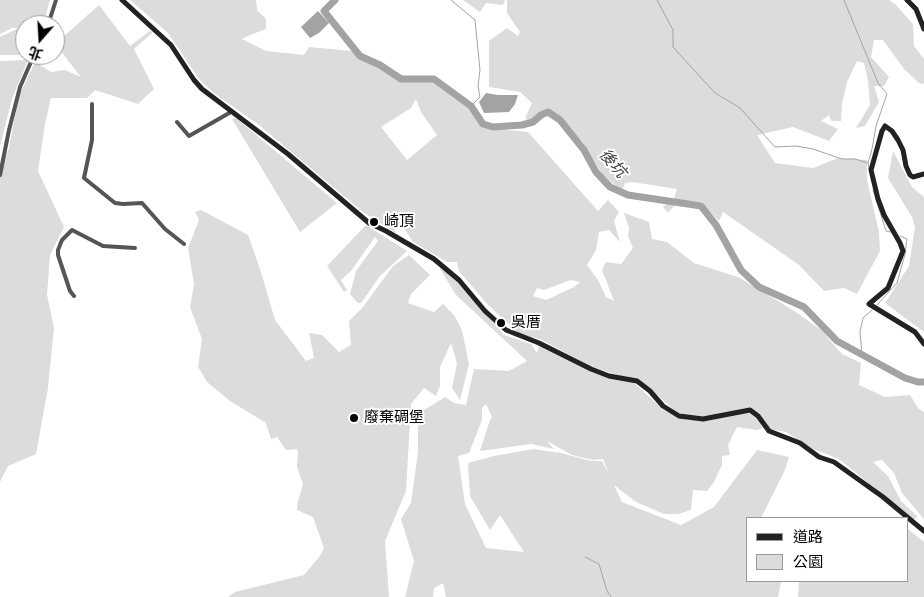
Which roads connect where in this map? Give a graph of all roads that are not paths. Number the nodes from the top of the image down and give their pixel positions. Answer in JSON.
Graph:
{"nodes":[{"id":1,"x":56,"y":0,"type":"edge"},
{"id":2,"x":122,"y":0,"type":"edge"},
{"id":3,"x":907,"y":0,"type":"edge"},
{"id":4,"x":51,"y":15,"type":"edge"},
{"id":5,"x":924,"y":29,"type":"edge"},
{"id":6,"x":30,"y":65,"type":"edge"},
{"id":7,"x":92,"y":104,"type":"dead end"},
{"id":8,"x":231,"y":112,"type":"junction"},
{"id":9,"x":177,"y":122,"type":"dead end"},
{"id":10,"x":924,"y":174,"type":"edge"},
{"id":11,"x":0,"y":175,"type":"edge"},
{"id":12,"x":184,"y":244,"type":"dead end"},
{"id":13,"x":135,"y":248,"type":"dead end"},
{"id":14,"x":74,"y":296,"type":"dead end"},
{"id":15,"x":924,"y":344,"type":"edge"},
{"id":16,"x":906,"y":517,"type":"edge"},
{"id":17,"x":909,"y":519,"type":"edge"},
{"id":18,"x":924,"y":531,"type":"edge"}],
"edges":[{"from":1,"to":4,"type":"street"},
{"from":2,"to":8,"type":"street"},
{"from":3,"to":5,"type":"street"},
{"from":6,"to":11,"type":"street"},
{"from":7,"to":12,"type":"street"},
{"from":8,"to":9,"type":"street"},
{"from":8,"to":16,"type":"street"},
{"from":10,"to":15,"type":"street"},
{"from":13,"to":14,"type":"street"},
{"from":17,"to":18,"type":"street"}]}
